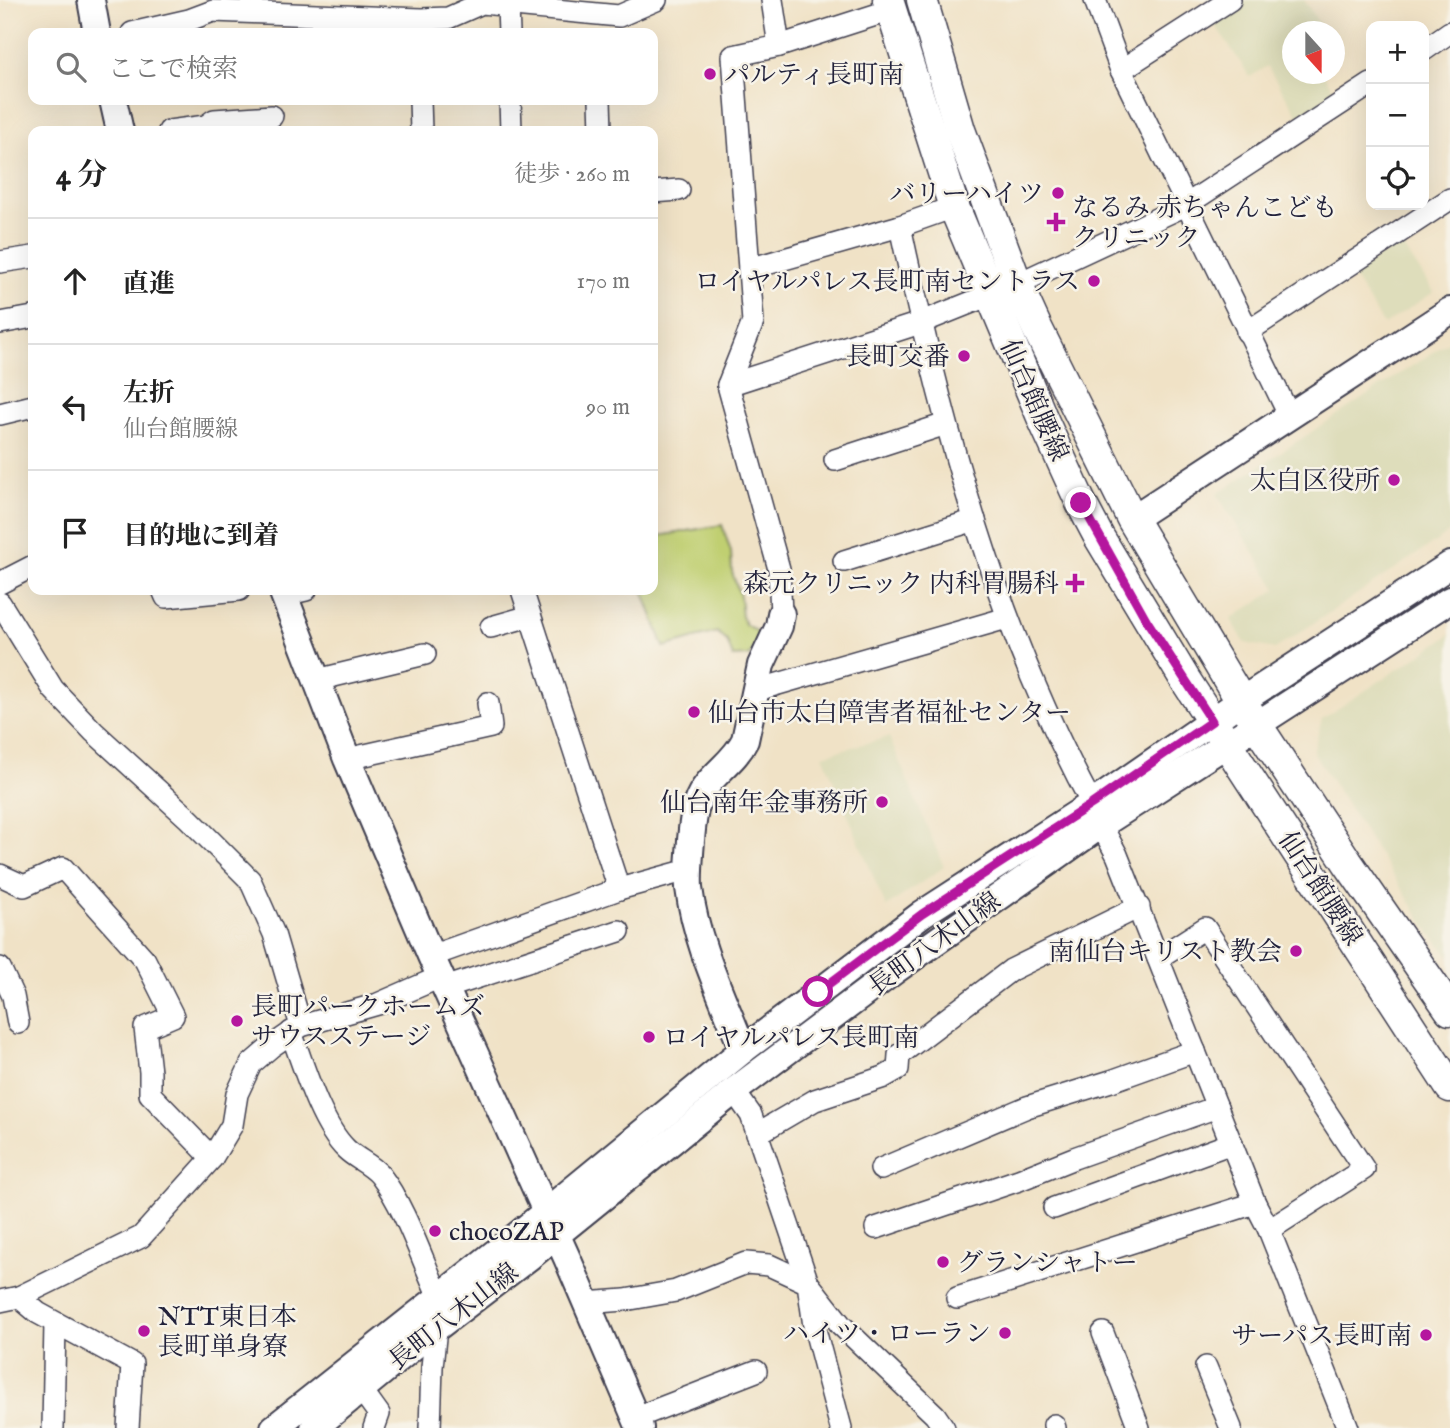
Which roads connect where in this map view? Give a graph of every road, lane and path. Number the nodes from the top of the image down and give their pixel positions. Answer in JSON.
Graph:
{"nodes":[{"id":1,"x":91,"y":0,"type":"edge"},
{"id":2,"x":656,"y":0,"type":"edge"},
{"id":3,"x":772,"y":0,"type":"edge"},
{"id":4,"x":922,"y":0,"type":"edge"},
{"id":5,"x":1095,"y":0,"type":"edge"},
{"id":6,"x":1230,"y":0,"type":"edge"},
{"id":7,"x":897,"y":3,"type":"edge"},
{"id":8,"x":508,"y":7,"type":"junction"},
{"id":9,"x":297,"y":23,"type":"edge"},
{"id":10,"x":421,"y":26,"type":"edge"},
{"id":11,"x":96,"y":28,"type":"edge"},
{"id":12,"x":154,"y":28,"type":"edge"},
{"id":13,"x":509,"y":28,"type":"edge"},
{"id":14,"x":1450,"y":32,"type":"edge"},
{"id":15,"x":779,"y":46,"type":"junction"},
{"id":16,"x":1429,"y":47,"type":"edge"},
{"id":17,"x":1121,"y":70,"type":"junction"},
{"id":18,"x":1366,"y":87,"type":"edge"},
{"id":19,"x":114,"y":105,"type":"edge"},
{"id":20,"x":420,"y":105,"type":"edge"},
{"id":21,"x":510,"y":105,"type":"edge"},
{"id":22,"x":600,"y":105,"type":"edge"},
{"id":23,"x":272,"y":116,"type":"dead end"},
{"id":24,"x":119,"y":126,"type":"edge"},
{"id":25,"x":206,"y":126,"type":"edge"},
{"id":26,"x":421,"y":126,"type":"edge"},
{"id":27,"x":510,"y":126,"type":"edge"},
{"id":28,"x":601,"y":126,"type":"edge"},
{"id":29,"x":679,"y":190,"type":"dead end"},
{"id":30,"x":658,"y":192,"type":"edge"},
{"id":31,"x":1450,"y":199,"type":"edge"},
{"id":32,"x":1186,"y":205,"type":"junction"},
{"id":33,"x":954,"y":207,"type":"junction"},
{"id":34,"x":900,"y":226,"type":"junction"},
{"id":35,"x":28,"y":258,"type":"edge"},
{"id":36,"x":0,"y":262,"type":"edge"},
{"id":37,"x":749,"y":269,"type":"junction"},
{"id":38,"x":1017,"y":284,"type":"junction"},
{"id":39,"x":989,"y":295,"type":"junction"},
{"id":40,"x":1450,"y":311,"type":"edge"},
{"id":41,"x":28,"y":318,"type":"edge"},
{"id":42,"x":0,"y":323,"type":"edge"},
{"id":43,"x":920,"y":323,"type":"junction"},
{"id":44,"x":1247,"y":332,"type":"junction"},
{"id":45,"x":728,"y":385,"type":"junction"},
{"id":46,"x":28,"y":407,"type":"edge"},
{"id":47,"x":0,"y":414,"type":"edge"},
{"id":48,"x":1290,"y":417,"type":"junction"},
{"id":49,"x":946,"y":424,"type":"junction"},
{"id":50,"x":835,"y":460,"type":"dead end"},
{"id":51,"x":1132,"y":519,"type":"junction"},
{"id":52,"x":975,"y":520,"type":"junction"},
{"id":53,"x":844,"y":561,"type":"dead end"},
{"id":54,"x":1450,"y":565,"type":"edge"},
{"id":55,"x":28,"y":569,"type":"edge"},
{"id":56,"x":0,"y":583,"type":"edge"},
{"id":57,"x":206,"y":595,"type":"edge"},
{"id":58,"x":292,"y":595,"type":"edge"},
{"id":59,"x":524,"y":595,"type":"edge"},
{"id":60,"x":1450,"y":600,"type":"edge"},
{"id":61,"x":167,"y":601,"type":"edge"},
{"id":62,"x":0,"y":603,"type":"edge"},
{"id":63,"x":781,"y":614,"type":"joint"},
{"id":64,"x":530,"y":616,"type":"junction"},
{"id":65,"x":1007,"y":618,"type":"junction"},
{"id":66,"x":491,"y":627,"type":"dead end"},
{"id":67,"x":425,"y":654,"type":"dead end"},
{"id":68,"x":317,"y":680,"type":"junction"},
{"id":69,"x":754,"y":691,"type":"junction"},
{"id":70,"x":488,"y":703,"type":"dead end"},
{"id":71,"x":1249,"y":713,"type":"junction"},
{"id":72,"x":1220,"y":733,"type":"junction"},
{"id":73,"x":347,"y":759,"type":"junction"},
{"id":74,"x":1097,"y":814,"type":"junction"},
{"id":75,"x":688,"y":870,"type":"junction"},
{"id":76,"x":0,"y":875,"type":"edge"},
{"id":77,"x":618,"y":889,"type":"junction"},
{"id":78,"x":1139,"y":907,"type":"junction"},
{"id":79,"x":619,"y":931,"type":"dead end"},
{"id":80,"x":1158,"y":958,"type":"junction"},
{"id":81,"x":859,"y":961,"type":"junction"},
{"id":82,"x":0,"y":968,"type":"edge"},
{"id":83,"x":439,"y":974,"type":"junction"},
{"id":84,"x":876,"y":984,"type":"junction"},
{"id":85,"x":1450,"y":1010,"type":"edge"},
{"id":86,"x":18,"y":1023,"type":"dead end"},
{"id":87,"x":296,"y":1029,"type":"junction"},
{"id":88,"x":743,"y":1050,"type":"junction"},
{"id":89,"x":1195,"y":1051,"type":"junction"},
{"id":90,"x":1450,"y":1087,"type":"edge"},
{"id":91,"x":734,"y":1091,"type":"junction"},
{"id":92,"x":1217,"y":1107,"type":"junction"},
{"id":93,"x":757,"y":1134,"type":"junction"},
{"id":94,"x":1232,"y":1143,"type":"junction"},
{"id":95,"x":212,"y":1158,"type":"junction"},
{"id":96,"x":881,"y":1169,"type":"dead end"},
{"id":97,"x":1255,"y":1202,"type":"junction"},
{"id":98,"x":1054,"y":1208,"type":"dead end"},
{"id":99,"x":551,"y":1223,"type":"junction"},
{"id":100,"x":876,"y":1228,"type":"dead end"},
{"id":101,"x":1269,"y":1230,"type":"junction"},
{"id":102,"x":808,"y":1283,"type":"junction"},
{"id":103,"x":439,"y":1297,"type":"junction"},
{"id":104,"x":957,"y":1298,"type":"dead end"},
{"id":105,"x":9,"y":1299,"type":"edge"},
{"id":106,"x":585,"y":1303,"type":"junction"},
{"id":107,"x":55,"y":1323,"type":"junction"},
{"id":108,"x":436,"y":1328,"type":"junction"},
{"id":109,"x":1102,"y":1333,"type":"dead end"},
{"id":110,"x":1206,"y":1367,"type":"dead end"},
{"id":111,"x":756,"y":1371,"type":"dead end"},
{"id":112,"x":361,"y":1389,"type":"junction"},
{"id":113,"x":637,"y":1423,"type":"edge"},
{"id":114,"x":53,"y":1428,"type":"edge"},
{"id":115,"x":128,"y":1428,"type":"edge"},
{"id":116,"x":274,"y":1428,"type":"edge"},
{"id":117,"x":314,"y":1428,"type":"edge"},
{"id":118,"x":373,"y":1428,"type":"edge"},
{"id":119,"x":430,"y":1428,"type":"edge"},
{"id":120,"x":841,"y":1428,"type":"edge"},
{"id":121,"x":944,"y":1428,"type":"edge"},
{"id":122,"x":1139,"y":1428,"type":"edge"},
{"id":123,"x":1231,"y":1428,"type":"edge"},
{"id":124,"x":1348,"y":1428,"type":"edge"}],
"edges":[{"from":1,"to":11,"type":"street"},
{"from":2,"to":8,"type":"street"},
{"from":3,"to":15,"type":"street"},
{"from":4,"to":38,"type":"main road","name":"仙台館腰線"},
{"from":5,"to":17,"type":"street"},
{"from":6,"to":17,"type":"street"},
{"from":7,"to":15,"type":"street"},
{"from":7,"to":33,"type":"main road","name":"仙台館腰線"},
{"from":8,"to":10,"type":"street"},
{"from":8,"to":13,"type":"street"},
{"from":9,"to":10,"type":"street"},
{"from":9,"to":12,"type":"street"},
{"from":14,"to":16,"type":"street"},
{"from":15,"to":37,"type":"street"},
{"from":17,"to":32,"type":"street"},
{"from":18,"to":32,"type":"street"},
{"from":19,"to":24,"type":"street"},
{"from":20,"to":26,"type":"street"},
{"from":21,"to":27,"type":"street"},
{"from":22,"to":28,"type":"street"},
{"from":23,"to":25,"type":"street"},
{"from":29,"to":30,"type":"street"},
{"from":31,"to":44,"type":"street"},
{"from":32,"to":38,"type":"street"},
{"from":32,"to":44,"type":"street"},
{"from":33,"to":34,"type":"street"},
{"from":33,"to":39,"type":"main road","name":"仙台館腰線"},
{"from":34,"to":37,"type":"street"},
{"from":34,"to":43,"type":"street"},
{"from":35,"to":36,"type":"street"},
{"from":37,"to":45,"type":"street"},
{"from":38,"to":39,"type":"street"},
{"from":38,"to":51,"type":"main road","name":"仙台館腰線"},
{"from":39,"to":43,"type":"street"},
{"from":39,"to":72,"type":"main road","name":"仙台館腰線"},
{"from":40,"to":48,"type":"street"},
{"from":41,"to":42,"type":"street"},
{"from":43,"to":45,"type":"street"},
{"from":43,"to":49,"type":"street"},
{"from":44,"to":48,"type":"street"},
{"from":45,"to":63,"type":"street"},
{"from":46,"to":47,"type":"street"},
{"from":48,"to":51,"type":"street"},
{"from":49,"to":50,"type":"street"},
{"from":49,"to":52,"type":"street"},
{"from":51,"to":71,"type":"main road","name":"仙台館腰線"},
{"from":52,"to":53,"type":"street"},
{"from":52,"to":65,"type":"street"},
{"from":54,"to":71,"type":"street"},
{"from":55,"to":56,"type":"street"},
{"from":57,"to":61,"type":"street"},
{"from":58,"to":68,"type":"street"},
{"from":59,"to":64,"type":"street"},
{"from":60,"to":71,"type":"street"},
{"from":62,"to":87,"type":"street"},
{"from":63,"to":69,"type":"street"},
{"from":64,"to":66,"type":"street"},
{"from":64,"to":77,"type":"street"},
{"from":65,"to":69,"type":"street"},
{"from":65,"to":74,"type":"street"},
{"from":67,"to":68,"type":"street"},
{"from":68,"to":73,"type":"street"},
{"from":69,"to":75,"type":"street"},
{"from":70,"to":73,"type":"street"},
{"from":71,"to":72,"type":"street"},
{"from":71,"to":85,"type":"main road","name":"仙台館腰線"},
{"from":72,"to":74,"type":"street"},
{"from":72,"to":90,"type":"main road","name":"仙台館腰線"},
{"from":73,"to":83,"type":"street"},
{"from":74,"to":78,"type":"street"},
{"from":74,"to":81,"type":"street"},
{"from":74,"to":84,"type":"street","name":"長町八木山線"},
{"from":75,"to":77,"type":"street"},
{"from":75,"to":88,"type":"street"},
{"from":76,"to":95,"type":"street"},
{"from":77,"to":83,"type":"street"},
{"from":78,"to":80,"type":"street"},
{"from":78,"to":93,"type":"street"},
{"from":79,"to":83,"type":"street"},
{"from":80,"to":89,"type":"street"},
{"from":80,"to":101,"type":"street"},
{"from":81,"to":84,"type":"street"},
{"from":81,"to":88,"type":"street"},
{"from":82,"to":86,"type":"street"},
{"from":83,"to":87,"type":"street"},
{"from":83,"to":99,"type":"street"},
{"from":84,"to":91,"type":"street","name":"長町八木山線"},
{"from":87,"to":95,"type":"street"},
{"from":87,"to":103,"type":"street"},
{"from":88,"to":99,"type":"street"},
{"from":89,"to":92,"type":"street"},
{"from":89,"to":96,"type":"street"},
{"from":91,"to":93,"type":"street"},
{"from":91,"to":99,"type":"street","name":"長町八木山線"},
{"from":92,"to":94,"type":"street"},
{"from":92,"to":100,"type":"street"},
{"from":93,"to":102,"type":"street"},
{"from":94,"to":97,"type":"street"},
{"from":94,"to":98,"type":"street"},
{"from":95,"to":105,"type":"street"},
{"from":97,"to":101,"type":"street"},
{"from":97,"to":104,"type":"street"},
{"from":99,"to":103,"type":"street"},
{"from":99,"to":106,"type":"street"},
{"from":99,"to":108,"type":"street","name":"長町八木山線"},
{"from":101,"to":124,"type":"street"},
{"from":102,"to":106,"type":"street"},
{"from":102,"to":120,"type":"street"},
{"from":102,"to":121,"type":"street"},
{"from":103,"to":116,"type":"street"},
{"from":105,"to":107,"type":"street"},
{"from":106,"to":113,"type":"street"},
{"from":107,"to":114,"type":"street"},
{"from":107,"to":115,"type":"street"},
{"from":108,"to":112,"type":"street","name":"長町八木山線"},
{"from":108,"to":119,"type":"street"},
{"from":109,"to":122,"type":"street"},
{"from":110,"to":123,"type":"street"},
{"from":111,"to":113,"type":"street"},
{"from":112,"to":117,"type":"street","name":"長町八木山線"},
{"from":112,"to":118,"type":"street"}]}
